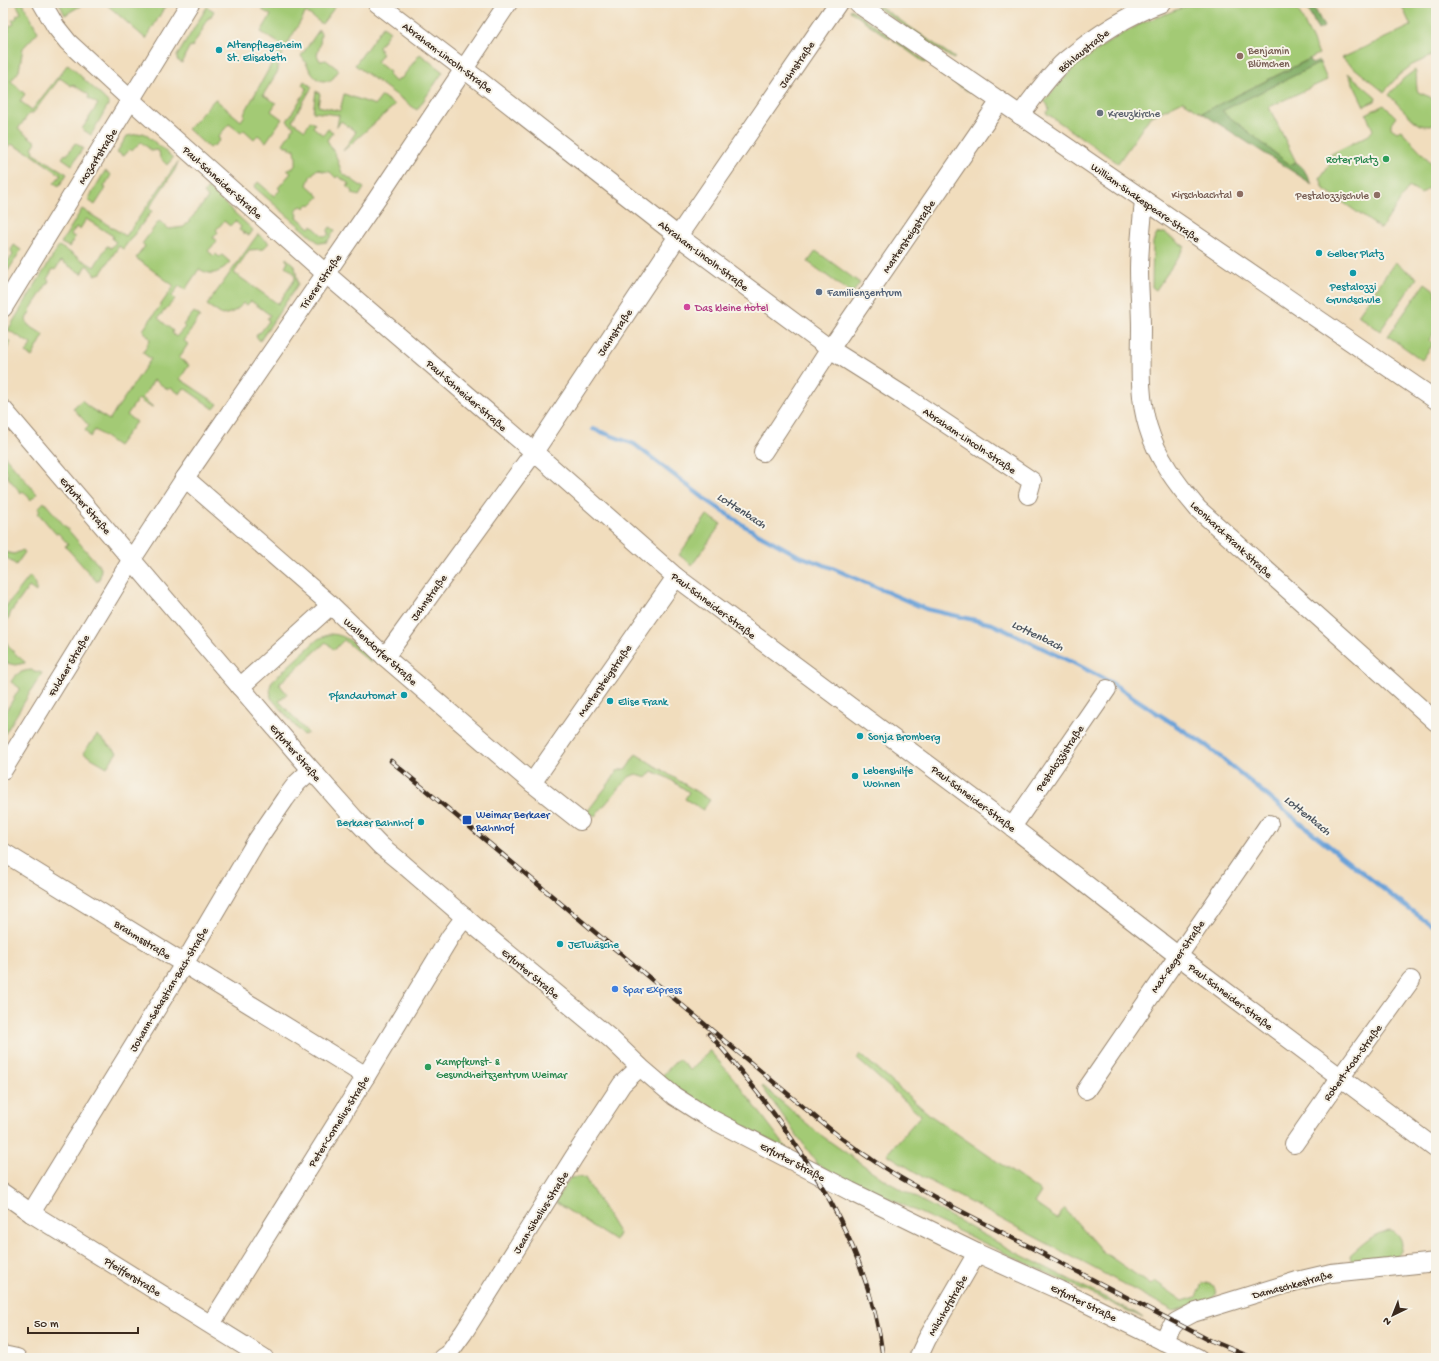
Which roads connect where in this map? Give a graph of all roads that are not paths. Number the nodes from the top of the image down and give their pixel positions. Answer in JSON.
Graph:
{"nodes":[{"id":1,"x":42,"y":3,"type":"edge"},
{"id":2,"x":190,"y":3,"type":"edge"},
{"id":3,"x":377,"y":3,"type":"edge"},
{"id":4,"x":508,"y":3,"type":"edge"},
{"id":5,"x":838,"y":3,"type":"edge"},
{"id":6,"x":857,"y":3,"type":"edge"},
{"id":7,"x":1161,"y":3,"type":"edge"},
{"id":8,"x":464,"y":68,"type":"junction"},
{"id":9,"x":131,"y":100,"type":"junction"},
{"id":10,"x":1000,"y":101,"type":"junction"},
{"id":11,"x":1020,"y":115,"type":"junction"},
{"id":12,"x":1144,"y":200,"type":"junction"},
{"id":13,"x":678,"y":236,"type":"junction"},
{"id":14,"x":325,"y":273,"type":"junction"},
{"id":15,"x":3,"y":308,"type":"edge"},
{"id":16,"x":830,"y":349,"type":"junction"},
{"id":17,"x":1436,"y":400,"type":"edge"},
{"id":18,"x":3,"y":409,"type":"edge"},
{"id":19,"x":534,"y":452,"type":"junction"},
{"id":20,"x":763,"y":452,"type":"dead end"},
{"id":21,"x":184,"y":478,"type":"junction"},
{"id":22,"x":1028,"y":495,"type":"dead end"},
{"id":23,"x":132,"y":559,"type":"junction"},
{"id":24,"x":676,"y":577,"type":"junction"},
{"id":25,"x":331,"y":606,"type":"junction"},
{"id":26,"x":385,"y":657,"type":"junction"},
{"id":27,"x":240,"y":687,"type":"junction"},
{"id":28,"x":1107,"y":689,"type":"dead end"},
{"id":29,"x":1436,"y":722,"type":"edge"},
{"id":30,"x":3,"y":770,"type":"edge"},
{"id":31,"x":311,"y":770,"type":"junction"},
{"id":32,"x":532,"y":783,"type":"junction"},
{"id":33,"x":580,"y":821,"type":"dead end"},
{"id":34,"x":1269,"y":824,"type":"dead end"},
{"id":35,"x":1012,"y":827,"type":"junction"},
{"id":36,"x":3,"y":852,"type":"edge"},
{"id":37,"x":464,"y":917,"type":"junction"},
{"id":38,"x":1177,"y":955,"type":"junction"},
{"id":39,"x":184,"y":964,"type":"junction"},
{"id":40,"x":1411,"y":980,"type":"dead end"},
{"id":41,"x":640,"y":1067,"type":"junction"},
{"id":42,"x":366,"y":1076,"type":"junction"},
{"id":43,"x":1340,"y":1078,"type":"junction"},
{"id":44,"x":1086,"y":1090,"type":"dead end"},
{"id":45,"x":1294,"y":1144,"type":"dead end"},
{"id":46,"x":1436,"y":1149,"type":"edge"},
{"id":47,"x":3,"y":1193,"type":"edge"},
{"id":48,"x":31,"y":1213,"type":"junction"},
{"id":49,"x":977,"y":1253,"type":"junction"},
{"id":50,"x":1436,"y":1262,"type":"edge"},
{"id":51,"x":211,"y":1324,"type":"junction"},
{"id":52,"x":1163,"y":1341,"type":"junction"},
{"id":53,"x":3,"y":1355,"type":"edge"},
{"id":54,"x":17,"y":1358,"type":"edge"},
{"id":55,"x":264,"y":1358,"type":"edge"},
{"id":56,"x":442,"y":1358,"type":"edge"},
{"id":57,"x":918,"y":1358,"type":"edge"},
{"id":58,"x":1198,"y":1358,"type":"edge"}],
"edges":[{"from":1,"to":9,"type":"street","name":"Paul-Schneider-Straße"},
{"from":2,"to":9,"type":"street","name":"Mozartstraße"},
{"from":3,"to":8,"type":"street","name":"Abraham-Lincoln-Straße"},
{"from":4,"to":8,"type":"street","name":"Trierer Straße"},
{"from":5,"to":13,"type":"street","name":"Jahnstraße"},
{"from":6,"to":10,"type":"street","name":"William-Shakespeare-Straße"},
{"from":7,"to":11,"type":"street","name":"Böhlaustraße"},
{"from":8,"to":13,"type":"street","name":"Abraham-Lincoln-Straße"},
{"from":8,"to":14,"type":"street","name":"Trierer Straße"},
{"from":9,"to":14,"type":"street","name":"Paul-Schneider-Straße"},
{"from":9,"to":15,"type":"street","name":"Mozartstraße"},
{"from":10,"to":11,"type":"street","name":"William-Shakespeare-Straße"},
{"from":10,"to":16,"type":"street","name":"Martersteigstraße"},
{"from":11,"to":12,"type":"street","name":"William-Shakespeare-Straße"},
{"from":12,"to":17,"type":"street","name":"William-Shakespeare-Straße"},
{"from":12,"to":29,"type":"street","name":"Leonhard-Frank-Straße"},
{"from":13,"to":16,"type":"street","name":"Abraham-Lincoln-Straße"},
{"from":13,"to":19,"type":"street","name":"Jahnstraße"},
{"from":14,"to":19,"type":"street","name":"Paul-Schneider-Straße"},
{"from":14,"to":21,"type":"street","name":"Trierer Straße"},
{"from":16,"to":20,"type":"street","name":"Martersteigstraße"},
{"from":16,"to":22,"type":"street","name":"Abraham-Lincoln-Straße"},
{"from":18,"to":23,"type":"street","name":"Erfurter Straße"},
{"from":19,"to":24,"type":"street","name":"Paul-Schneider-Straße"},
{"from":19,"to":26,"type":"street","name":"Jahnstraße"},
{"from":21,"to":23,"type":"street","name":"Trierer Straße"},
{"from":21,"to":25,"type":"street","name":"Wallendorfer Straße"},
{"from":23,"to":27,"type":"street","name":"Erfurter Straße"},
{"from":23,"to":30,"type":"street","name":"Fuldaer Straße"},
{"from":24,"to":32,"type":"street","name":"Martersteigstraße"},
{"from":24,"to":35,"type":"street","name":"Paul-Schneider-Straße"},
{"from":25,"to":26,"type":"street","name":"Wallendorfer Straße"},
{"from":25,"to":27,"type":"street"},
{"from":26,"to":32,"type":"street","name":"Wallendorfer Straße"},
{"from":27,"to":31,"type":"street","name":"Erfurter Straße"},
{"from":28,"to":35,"type":"street","name":"Pestalozzistraße"},
{"from":31,"to":37,"type":"street","name":"Erfurter Straße"},
{"from":31,"to":39,"type":"street","name":"Johann-Sebastian-Bach-Straße"},
{"from":32,"to":33,"type":"street","name":"Wallendorfer Straße"},
{"from":34,"to":38,"type":"street","name":"Max-Reger-Straße"},
{"from":35,"to":38,"type":"street","name":"Paul-Schneider-Straße"},
{"from":36,"to":39,"type":"street","name":"Brahmsstraße"},
{"from":37,"to":41,"type":"street","name":"Erfurter Straße"},
{"from":37,"to":42,"type":"street","name":"Peter-Cornelius-Straße"},
{"from":38,"to":43,"type":"street","name":"Paul-Schneider-Straße"},
{"from":38,"to":44,"type":"street","name":"Max-Reger-Straße"},
{"from":39,"to":42,"type":"street","name":"Brahmsstraße"},
{"from":39,"to":48,"type":"street","name":"Johann-Sebastian-Bach-Straße"},
{"from":40,"to":43,"type":"street","name":"Robert-Koch-Straße"},
{"from":41,"to":49,"type":"street","name":"Erfurter Straße"},
{"from":41,"to":56,"type":"street","name":"Jean-Sibelius-Straße"},
{"from":42,"to":51,"type":"street","name":"Peter-Cornelius-Straße"},
{"from":43,"to":45,"type":"street","name":"Robert-Koch-Straße"},
{"from":43,"to":46,"type":"street","name":"Paul-Schneider-Straße"},
{"from":47,"to":48,"type":"street","name":"Pfeifferstraße"},
{"from":48,"to":51,"type":"street","name":"Pfeifferstraße"},
{"from":49,"to":52,"type":"street","name":"Erfurter Straße"},
{"from":49,"to":57,"type":"street","name":"Milchhofstraße"},
{"from":50,"to":52,"type":"street","name":"Damaschkestraße"},
{"from":51,"to":55,"type":"street","name":"Pfeifferstraße"},
{"from":52,"to":58,"type":"street","name":"Erfurter Straße"},
{"from":53,"to":54,"type":"street"}]}
